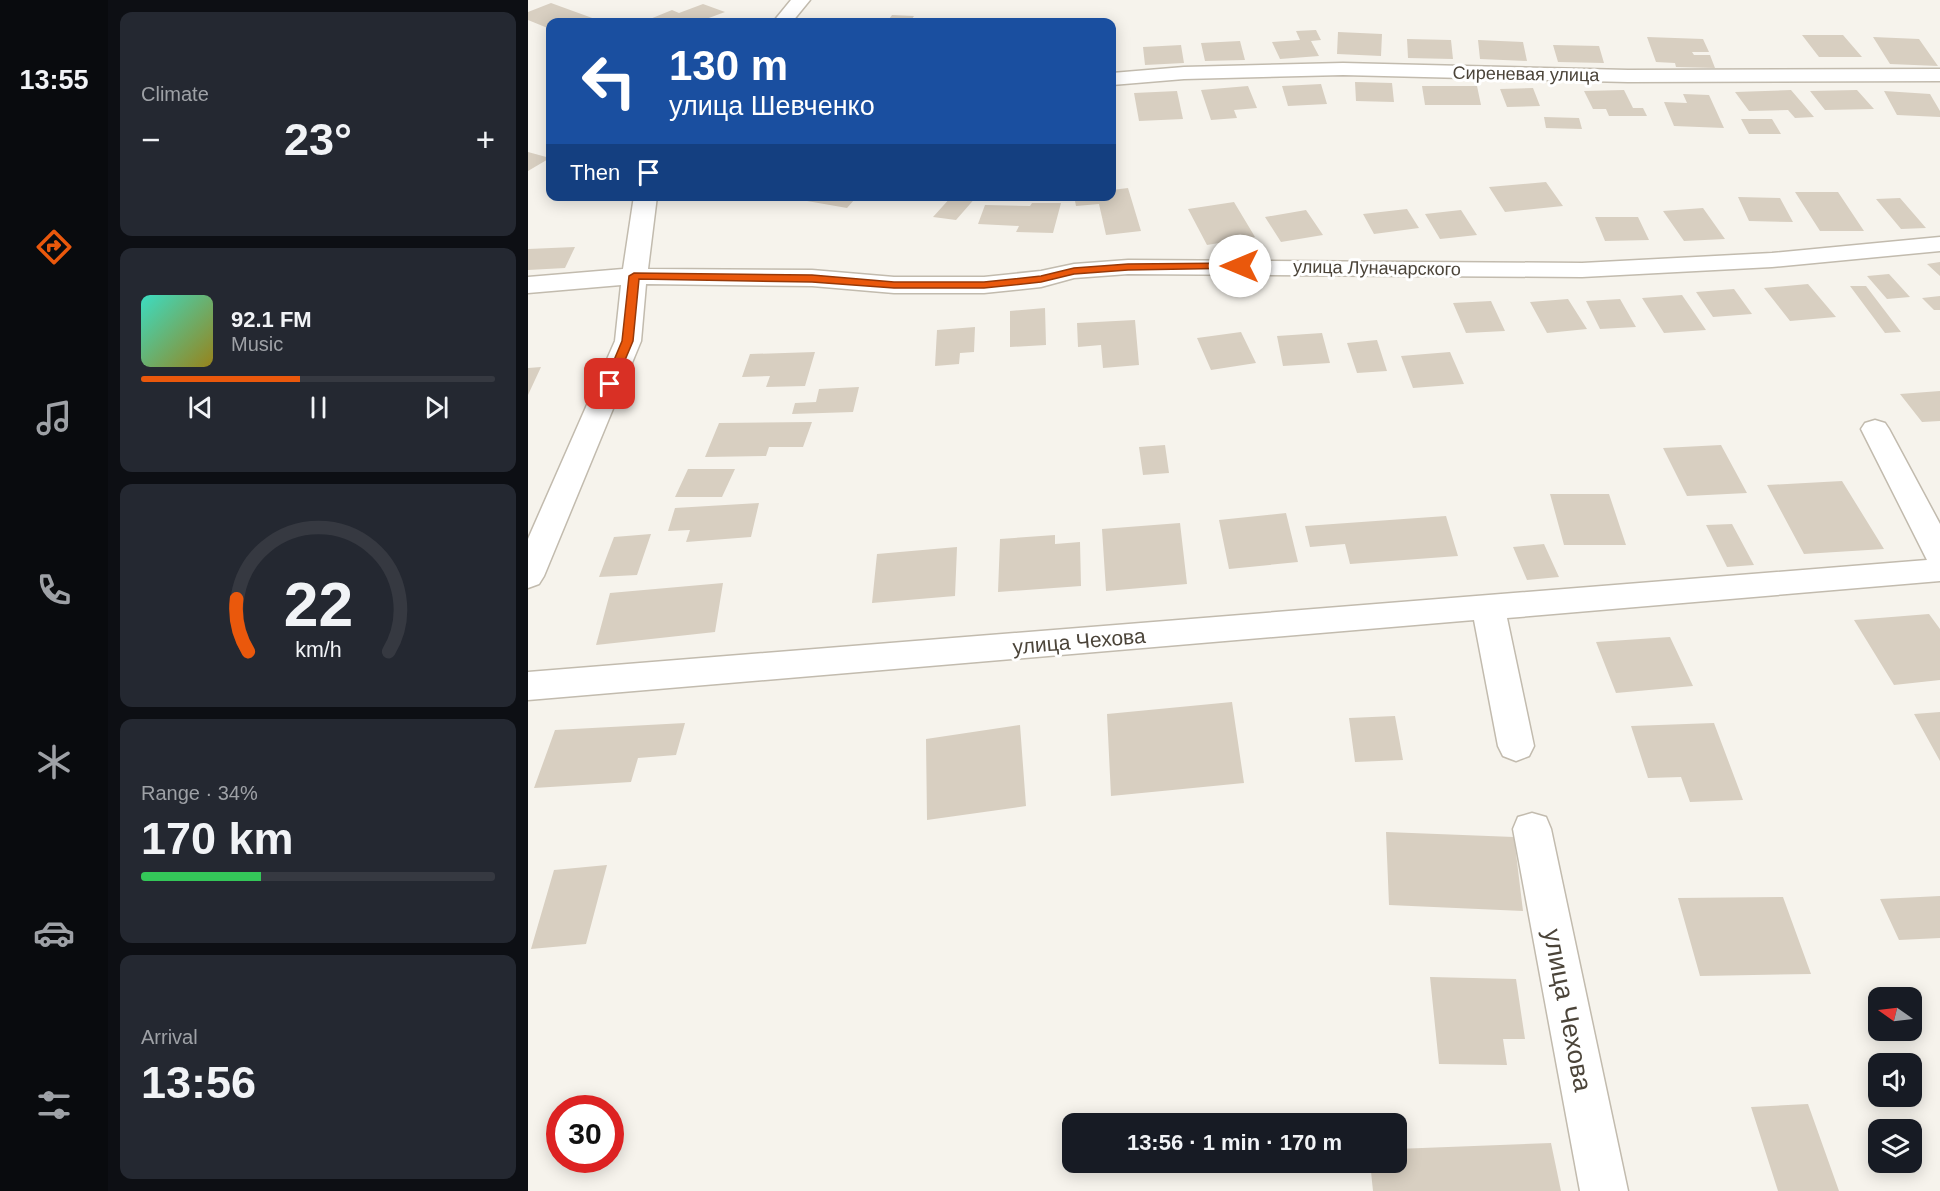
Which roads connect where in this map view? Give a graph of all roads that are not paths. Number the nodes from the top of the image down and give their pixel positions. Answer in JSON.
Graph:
{"nodes":[{"id":1,"x":801,"y":0,"type":"edge"},
{"id":2,"x":785,"y":18,"type":"edge"},
{"id":3,"x":1940,"y":75,"type":"edge"},
{"id":4,"x":1116,"y":79,"type":"edge"},
{"id":5,"x":645,"y":201,"type":"edge"},
{"id":6,"x":1940,"y":244,"type":"edge"},
{"id":7,"x":634,"y":276,"type":"junction"},
{"id":8,"x":528,"y":285,"type":"edge"},
{"id":9,"x":1875,"y":429,"type":"dead end"},
{"id":10,"x":1940,"y":554,"type":"edge"},
{"id":11,"x":1940,"y":570,"type":"edge"},
{"id":12,"x":528,"y":576,"type":"edge"},
{"id":13,"x":1488,"y":607,"type":"junction"},
{"id":14,"x":528,"y":686,"type":"edge"},
{"id":15,"x":1516,"y":746,"type":"dead end"},
{"id":16,"x":1532,"y":828,"type":"dead end"},
{"id":17,"x":1604,"y":1191,"type":"edge"}],
"edges":[{"from":1,"to":2,"type":"street"},
{"from":3,"to":4,"type":"street","name":"Сиреневая улица"},
{"from":5,"to":7,"type":"street"},
{"from":6,"to":7,"type":"street","name":"улица Луначарского"},
{"from":7,"to":8,"type":"street","name":"улица Луначарского"},
{"from":7,"to":12,"type":"street"},
{"from":9,"to":10,"type":"street"},
{"from":11,"to":13,"type":"street","name":"улица Чехова"},
{"from":13,"to":14,"type":"street","name":"улица Чехова"},
{"from":13,"to":15,"type":"street"},
{"from":16,"to":17,"type":"street","name":"улица Чехова"}]}
